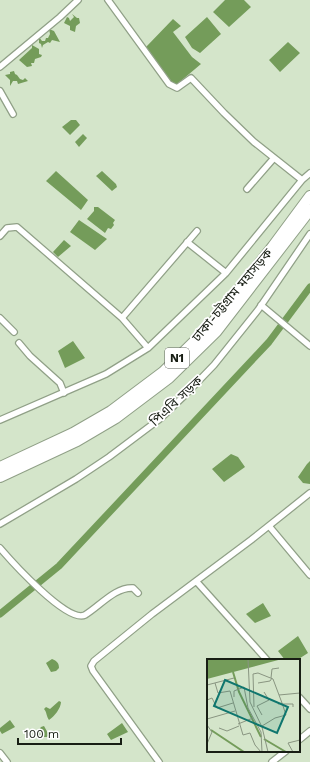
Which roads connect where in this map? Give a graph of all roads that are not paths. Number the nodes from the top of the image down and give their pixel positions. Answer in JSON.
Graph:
{"nodes":[{"id":1,"x":78,"y":0,"type":"edge"},
{"id":2,"x":108,"y":0,"type":"edge"},
{"id":3,"x":0,"y":67,"type":"edge"},
{"id":4,"x":0,"y":91,"type":"edge"},
{"id":5,"x":13,"y":114,"type":"dead end"},
{"id":6,"x":274,"y":158,"type":"junction"},
{"id":7,"x":310,"y":173,"type":"edge"},
{"id":8,"x":302,"y":180,"type":"junction"},
{"id":9,"x":247,"y":189,"type":"dead end"},
{"id":10,"x":310,"y":196,"type":"edge"},
{"id":11,"x":310,"y":210,"type":"edge"},
{"id":12,"x":197,"y":231,"type":"dead end"},
{"id":13,"x":0,"y":234,"type":"edge"},
{"id":14,"x":310,"y":234,"type":"edge"},
{"id":15,"x":187,"y":242,"type":"junction"},
{"id":16,"x":226,"y":273,"type":"junction"},
{"id":17,"x":261,"y":305,"type":"junction"},
{"id":18,"x":0,"y":318,"type":"edge"},
{"id":19,"x":122,"y":318,"type":"junction"},
{"id":20,"x":14,"y":332,"type":"dead end"},
{"id":21,"x":19,"y":343,"type":"dead end"},
{"id":22,"x":310,"y":346,"type":"edge"},
{"id":23,"x":148,"y":348,"type":"junction"},
{"id":24,"x":64,"y":393,"type":"junction"},
{"id":25,"x":0,"y":420,"type":"edge"},
{"id":26,"x":0,"y":467,"type":"edge"},
{"id":27,"x":0,"y":477,"type":"edge"},
{"id":28,"x":310,"y":493,"type":"edge"},
{"id":29,"x":0,"y":524,"type":"edge"},
{"id":30,"x":269,"y":526,"type":"junction"},
{"id":31,"x":0,"y":548,"type":"edge"},
{"id":32,"x":310,"y":575,"type":"edge"},
{"id":33,"x":196,"y":581,"type":"junction"},
{"id":34,"x":138,"y":593,"type":"dead end"},
{"id":35,"x":266,"y":659,"type":"edge"},
{"id":36,"x":300,"y":698,"type":"edge"},
{"id":37,"x":310,"y":710,"type":"edge"},
{"id":38,"x":310,"y":731,"type":"edge"},
{"id":39,"x":300,"y":739,"type":"edge"},
{"id":40,"x":285,"y":752,"type":"edge"},
{"id":41,"x":0,"y":753,"type":"edge"},
{"id":42,"x":7,"y":762,"type":"edge"},
{"id":43,"x":159,"y":762,"type":"edge"},
{"id":44,"x":272,"y":762,"type":"edge"}],
"edges":[{"from":1,"to":3,"type":"street"},
{"from":2,"to":6,"type":"street"},
{"from":4,"to":5,"type":"street"},
{"from":6,"to":8,"type":"street"},
{"from":6,"to":9,"type":"street"},
{"from":7,"to":8,"type":"street"},
{"from":8,"to":16,"type":"street"},
{"from":10,"to":26,"type":"highway","name":"ঢাকা-চট্টগ্রাম মহাসড়ক","number":"N1"},
{"from":11,"to":27,"type":"highway","name":"ঢাকা-চট্টগ্রাম মহাসড়ক","number":"N1"},
{"from":12,"to":15,"type":"street"},
{"from":13,"to":19,"type":"street"},
{"from":14,"to":17,"type":"street","name":"পিএবি সড়ক"},
{"from":15,"to":16,"type":"street"},
{"from":15,"to":19,"type":"street"},
{"from":16,"to":23,"type":"street"},
{"from":17,"to":22,"type":"street"},
{"from":17,"to":29,"type":"street","name":"পিএবি সড়ক"},
{"from":18,"to":20,"type":"street"},
{"from":19,"to":23,"type":"street"},
{"from":21,"to":24,"type":"street"},
{"from":23,"to":24,"type":"street"},
{"from":24,"to":25,"type":"street"},
{"from":28,"to":30,"type":"street"},
{"from":30,"to":32,"type":"street"},
{"from":30,"to":33,"type":"street"},
{"from":31,"to":34,"type":"street"},
{"from":33,"to":35,"type":"street"},
{"from":33,"to":43,"type":"street"},
{"from":36,"to":37,"type":"street"},
{"from":38,"to":39,"type":"street"},
{"from":40,"to":44,"type":"street"},
{"from":41,"to":42,"type":"street"}]}
